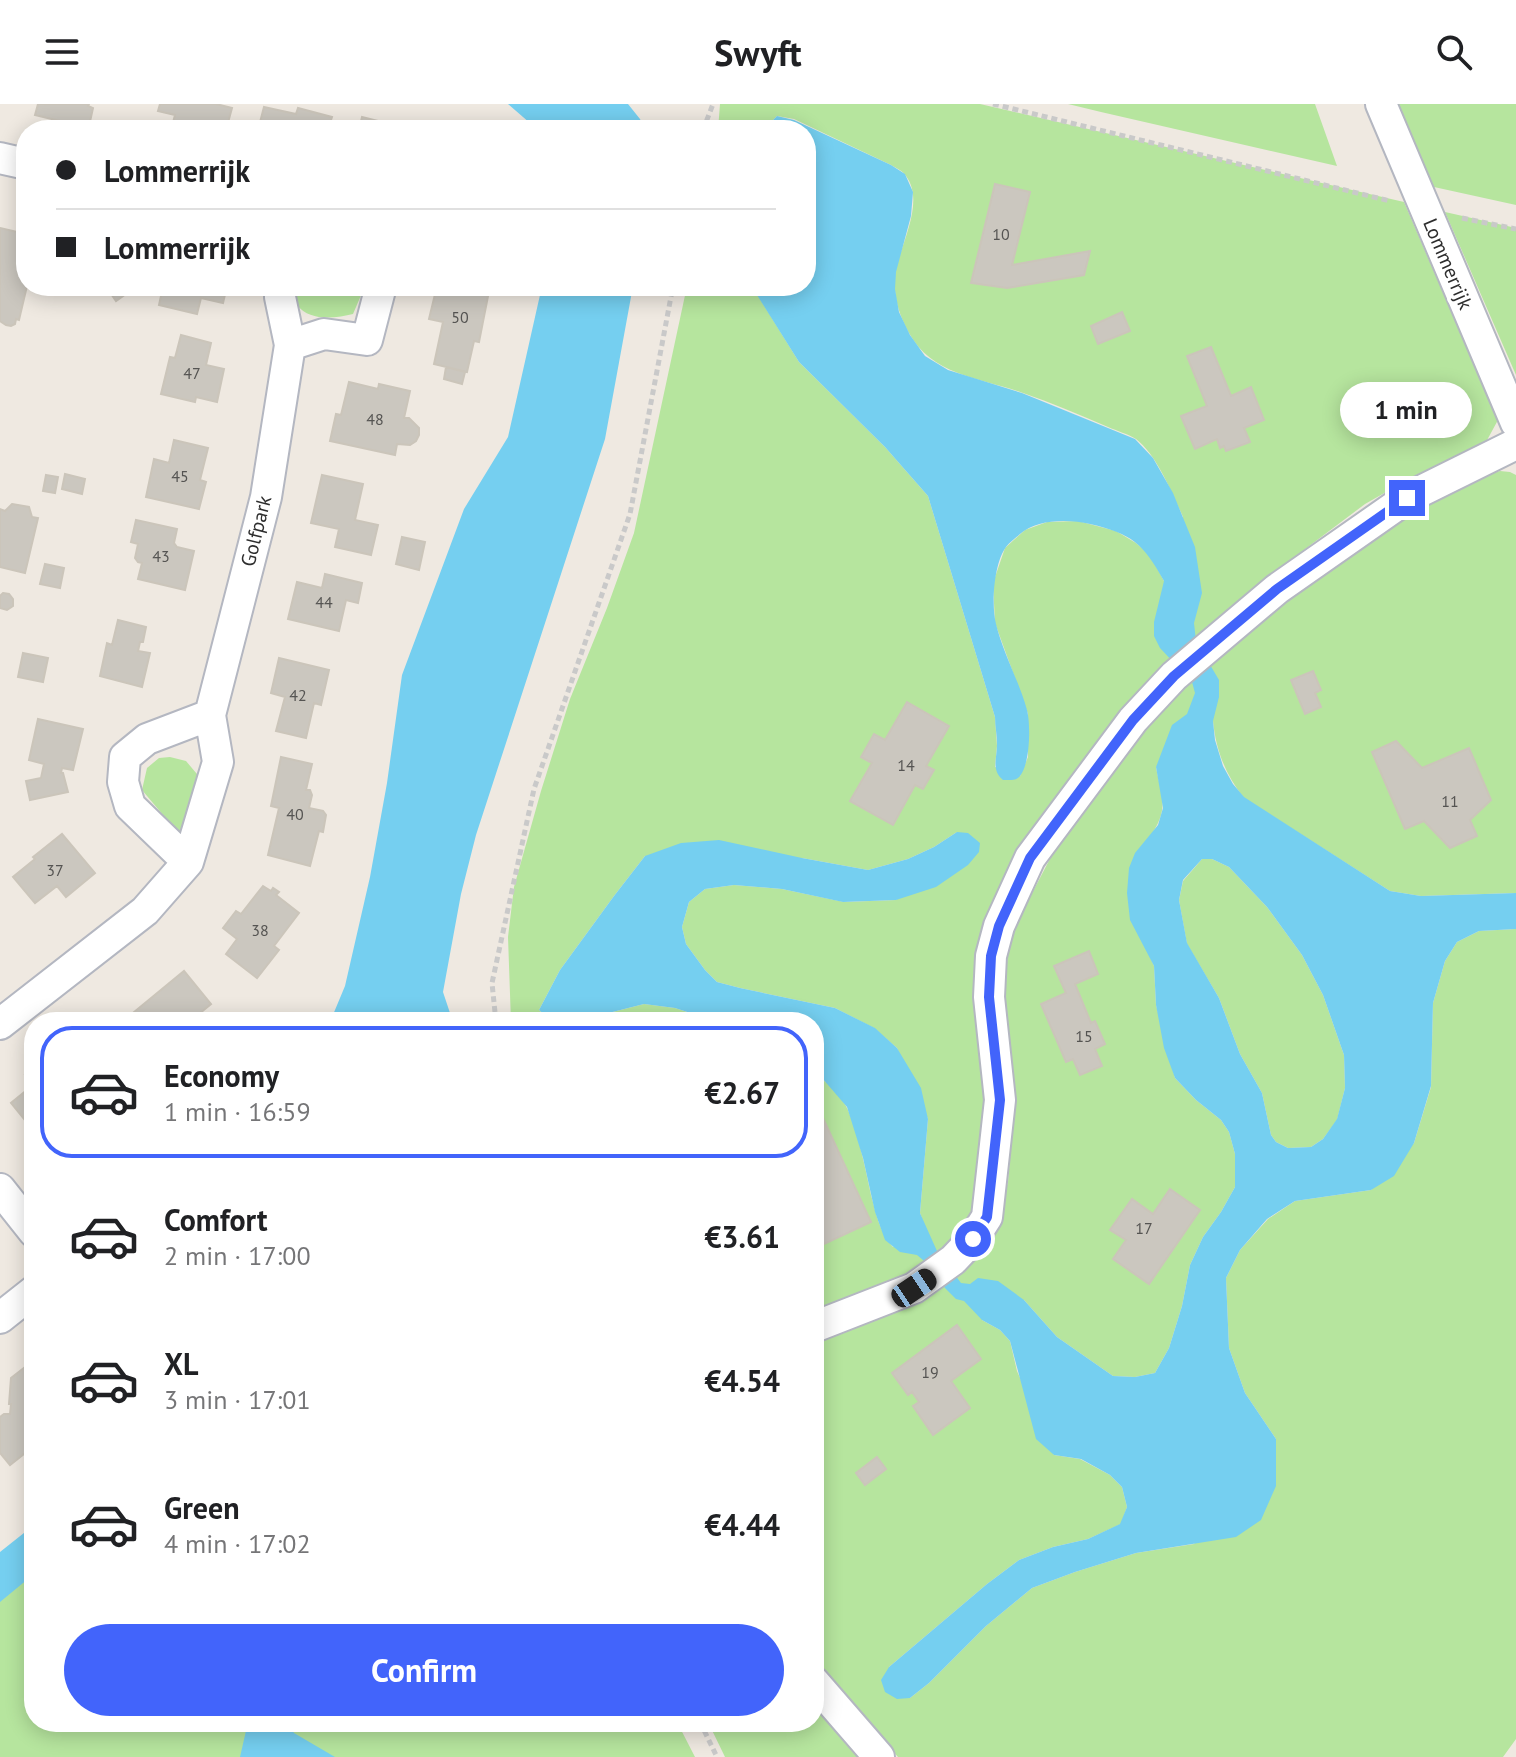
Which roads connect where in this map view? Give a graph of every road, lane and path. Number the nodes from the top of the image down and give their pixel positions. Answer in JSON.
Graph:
{"nodes":[{"id":1,"x":993,"y":104,"type":"edge"},
{"id":2,"x":1381,"y":104,"type":"edge"},
{"id":3,"x":1424,"y":209,"type":"junction"},
{"id":4,"x":1516,"y":229,"type":"edge"},
{"id":5,"x":280,"y":296,"type":"edge"},
{"id":6,"x":378,"y":296,"type":"edge"},
{"id":7,"x":671,"y":296,"type":"edge"},
{"id":8,"x":290,"y":345,"type":"junction"},
{"id":9,"x":1516,"y":423,"type":"edge"},
{"id":10,"x":1516,"y":444,"type":"edge"},
{"id":11,"x":210,"y":715,"type":"junction"},
{"id":12,"x":188,"y":862,"type":"junction"},
{"id":13,"x":495,"y":1012,"type":"edge"},
{"id":14,"x":0,"y":1024,"type":"edge"},
{"id":15,"x":0,"y":1189,"type":"edge"},
{"id":16,"x":24,"y":1219,"type":"edge"},
{"id":17,"x":24,"y":1299,"type":"edge"},
{"id":18,"x":0,"y":1318,"type":"edge"},
{"id":19,"x":824,"y":1323,"type":"edge"},
{"id":20,"x":824,"y":1694,"type":"edge"},
{"id":21,"x":705,"y":1732,"type":"edge"},
{"id":22,"x":717,"y":1757,"type":"edge"},
{"id":23,"x":879,"y":1757,"type":"edge"}],
"edges":[{"from":1,"to":3,"type":"path"},
{"from":2,"to":3,"type":"street","name":"Lommerrijk"},
{"from":3,"to":4,"type":"path"},
{"from":3,"to":9,"type":"street","name":"Lommerrijk"},
{"from":5,"to":8,"type":"street","name":"Golfpark"},
{"from":6,"to":8,"type":"street"},
{"from":7,"to":13,"type":"path"},
{"from":8,"to":11,"type":"street","name":"Golfpark"},
{"from":10,"to":19,"type":"street"},
{"from":11,"to":12,"type":"street","name":"Golfpark"},
{"from":11,"to":12,"type":"street"},
{"from":12,"to":14,"type":"street","name":"Golfpark"},
{"from":15,"to":16,"type":"street"},
{"from":17,"to":18,"type":"street"},
{"from":20,"to":23,"type":"street"},
{"from":21,"to":22,"type":"path"}]}
